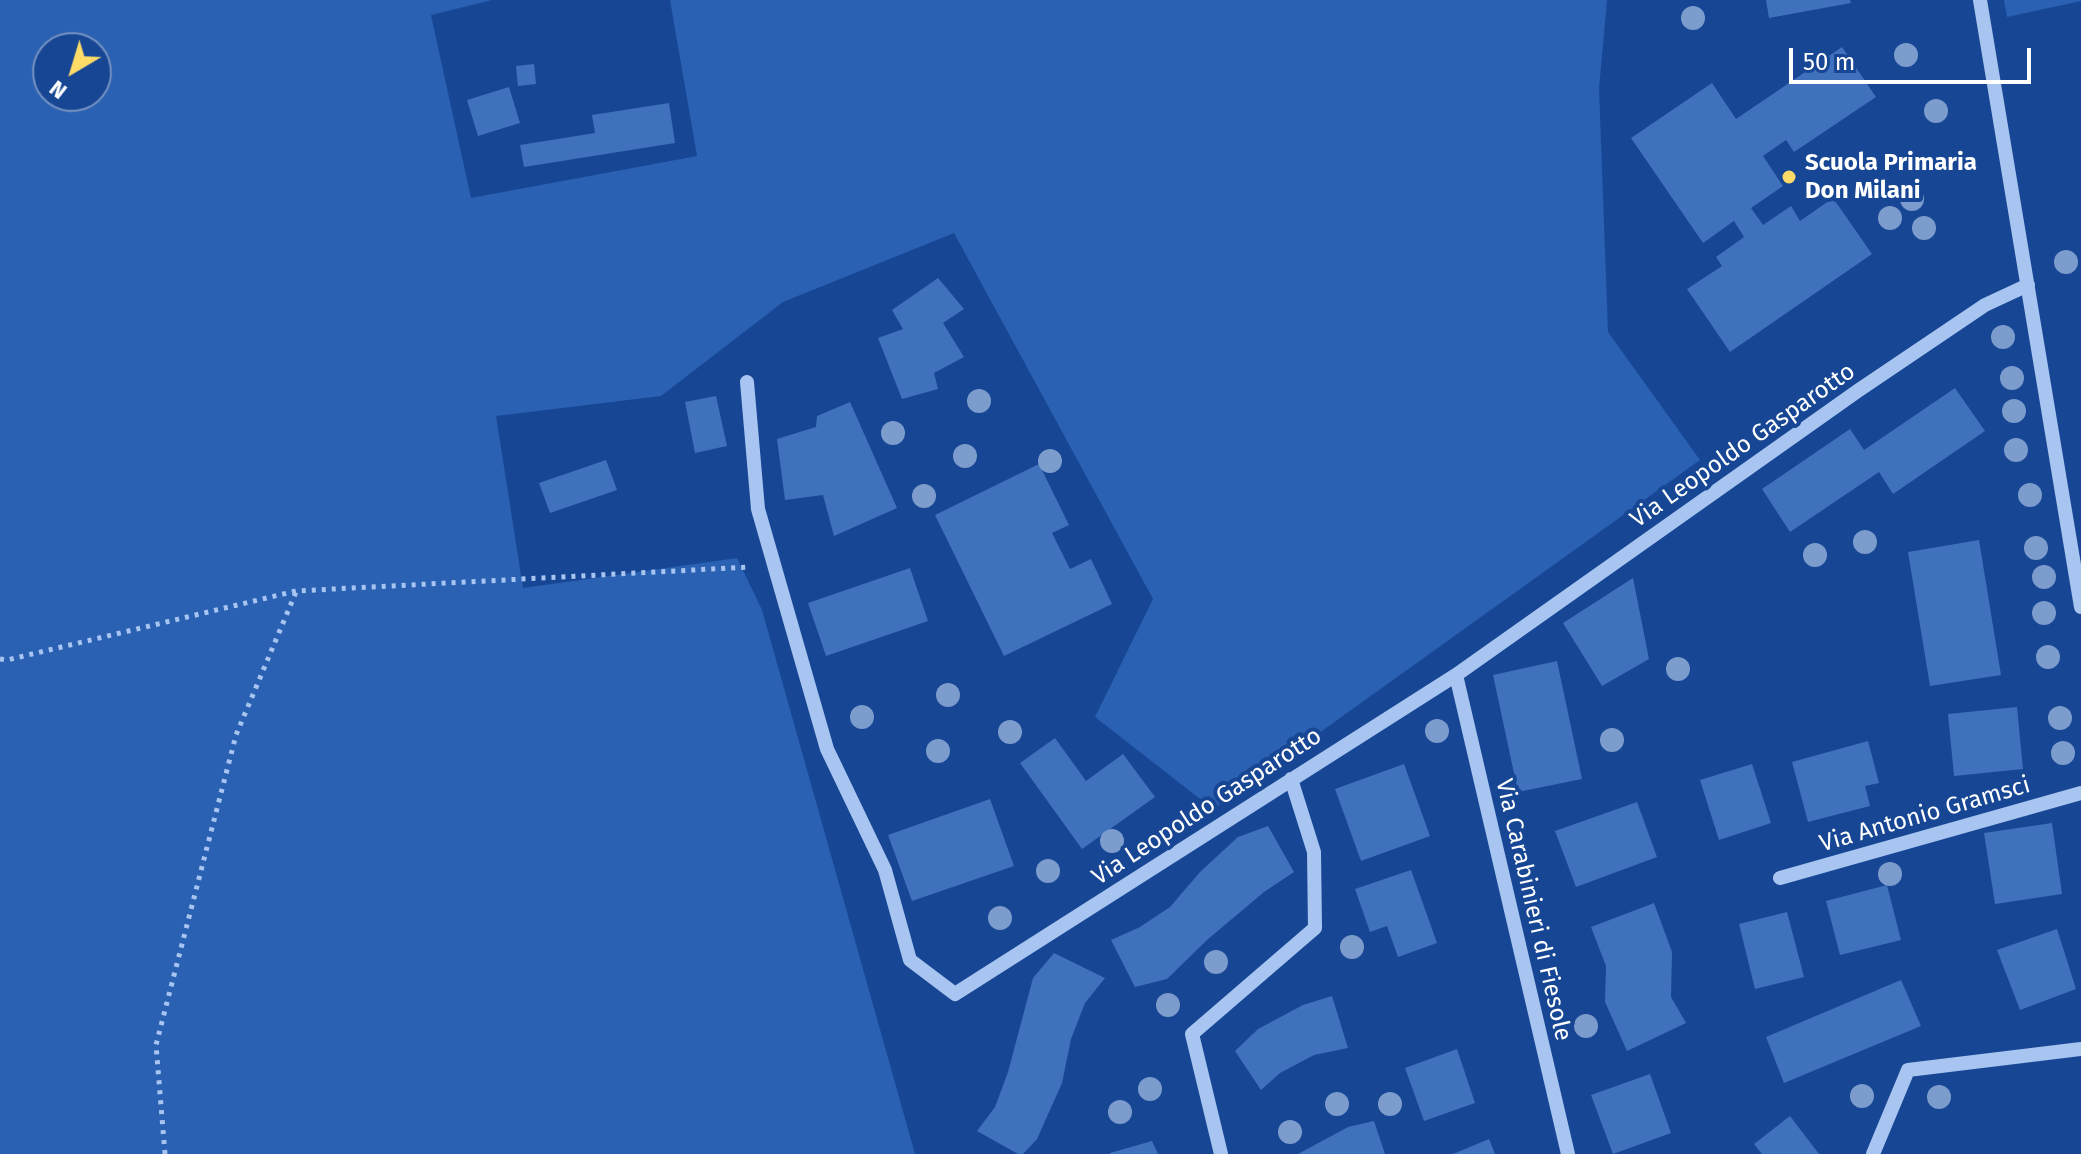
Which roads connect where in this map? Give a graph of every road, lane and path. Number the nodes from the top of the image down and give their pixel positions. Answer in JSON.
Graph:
{"nodes":[{"id":1,"x":1980,"y":0,"type":"edge"},
{"id":2,"x":2028,"y":285,"type":"junction"},
{"id":3,"x":747,"y":382,"type":"dead end"},
{"id":4,"x":775,"y":565,"type":"junction"},
{"id":5,"x":296,"y":591,"type":"junction"},
{"id":6,"x":2081,"y":607,"type":"edge"},
{"id":7,"x":0,"y":659,"type":"edge"},
{"id":8,"x":1456,"y":675,"type":"junction"},
{"id":9,"x":1291,"y":779,"type":"junction"},
{"id":10,"x":2081,"y":793,"type":"edge"},
{"id":11,"x":1780,"y":878,"type":"dead end"},
{"id":12,"x":2081,"y":1049,"type":"edge"},
{"id":13,"x":165,"y":1154,"type":"edge"},
{"id":14,"x":1221,"y":1154,"type":"edge"},
{"id":15,"x":1568,"y":1154,"type":"edge"},
{"id":16,"x":1873,"y":1154,"type":"edge"}],
"edges":[{"from":1,"to":2,"type":"street"},
{"from":2,"to":6,"type":"street"},
{"from":2,"to":8,"type":"street","name":"Via Leopoldo Gasparotto"},
{"from":3,"to":4,"type":"street","name":"Via Leopoldo Gasparotto"},
{"from":4,"to":5,"type":"path"},
{"from":4,"to":9,"type":"street","name":"Via Leopoldo Gasparotto"},
{"from":5,"to":7,"type":"path"},
{"from":5,"to":13,"type":"path"},
{"from":8,"to":9,"type":"street","name":"Via Leopoldo Gasparotto"},
{"from":8,"to":15,"type":"street","name":"Via Carabinieri di Fiesole"},
{"from":9,"to":14,"type":"street"},
{"from":10,"to":11,"type":"street","name":"Via Antonio Gramsci"},
{"from":12,"to":16,"type":"street"}]}
